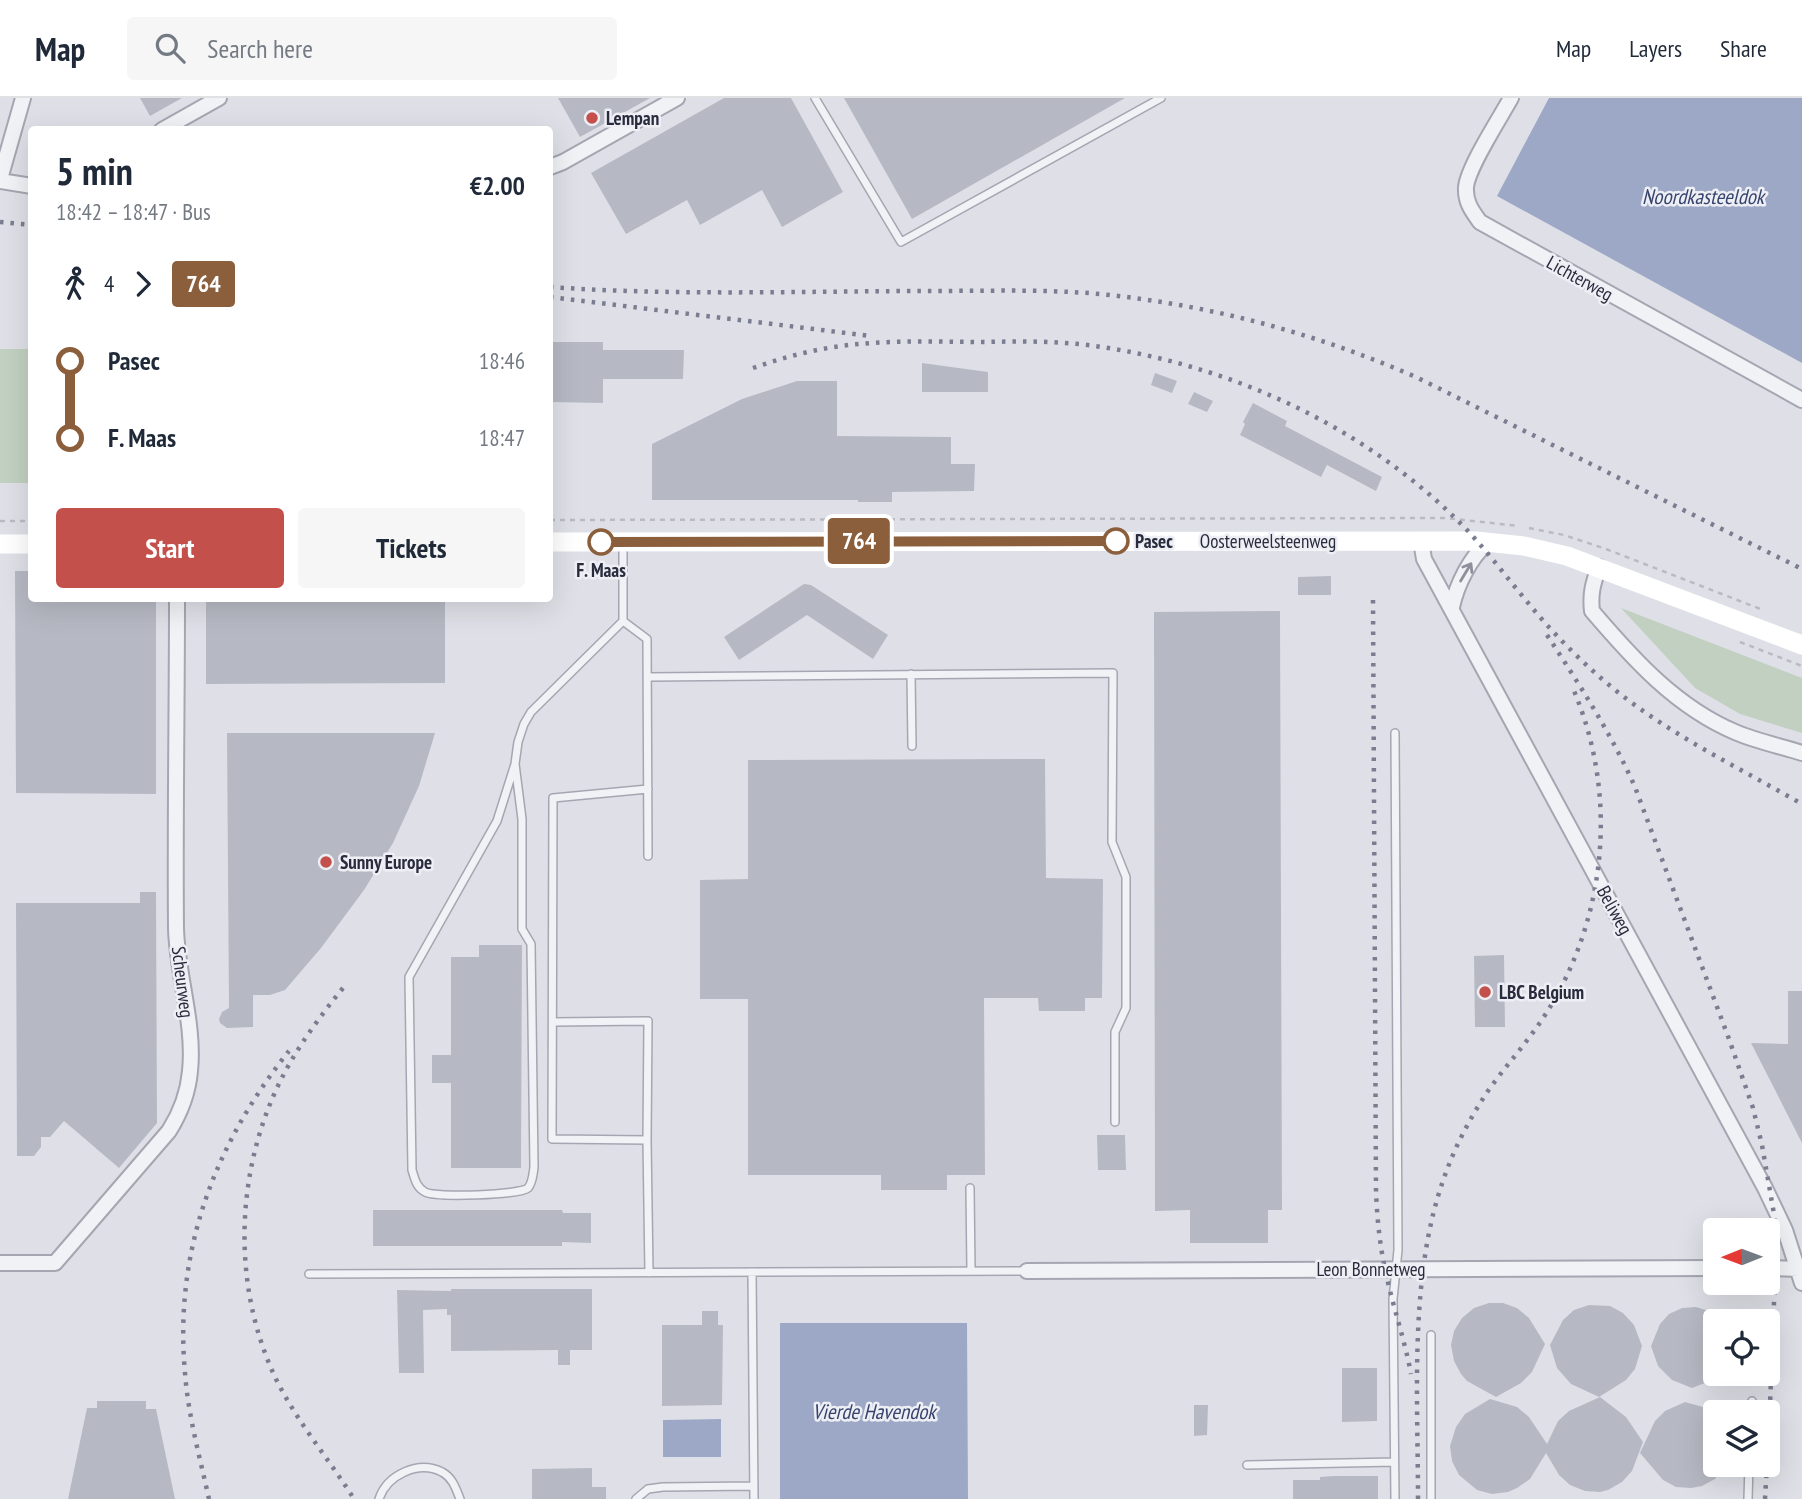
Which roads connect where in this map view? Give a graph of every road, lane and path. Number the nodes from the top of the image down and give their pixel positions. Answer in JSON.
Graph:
{"nodes":[{"id":1,"x":23,"y":98,"type":"edge"},
{"id":2,"x":219,"y":98,"type":"edge"},
{"id":3,"x":677,"y":98,"type":"edge"},
{"id":4,"x":815,"y":98,"type":"edge"},
{"id":5,"x":1161,"y":98,"type":"edge"},
{"id":6,"x":1511,"y":98,"type":"edge"},
{"id":7,"x":169,"y":126,"type":"edge"},
{"id":8,"x":553,"y":166,"type":"edge"},
{"id":9,"x":0,"y":180,"type":"edge"},
{"id":10,"x":28,"y":185,"type":"edge"},
{"id":11,"x":1802,"y":400,"type":"edge"},
{"id":12,"x":1437,"y":519,"type":"dead end"},
{"id":13,"x":553,"y":520,"type":"edge"},
{"id":14,"x":0,"y":521,"type":"edge"},
{"id":15,"x":28,"y":521,"type":"edge"},
{"id":16,"x":1420,"y":541,"type":"junction"},
{"id":17,"x":553,"y":542,"type":"edge"},
{"id":18,"x":623,"y":542,"type":"junction"},
{"id":19,"x":1488,"y":542,"type":"junction"},
{"id":20,"x":0,"y":544,"type":"edge"},
{"id":21,"x":28,"y":544,"type":"edge"},
{"id":22,"x":1602,"y":558,"type":"junction"},
{"id":23,"x":177,"y":602,"type":"edge"},
{"id":24,"x":1452,"y":607,"type":"junction"},
{"id":25,"x":1765,"y":611,"type":"dead end"},
{"id":26,"x":624,"y":621,"type":"junction"},
{"id":27,"x":1802,"y":645,"type":"edge"},
{"id":28,"x":911,"y":674,"type":"junction"},
{"id":29,"x":648,"y":677,"type":"junction"},
{"id":30,"x":1395,"y":733,"type":"dead end"},
{"id":31,"x":912,"y":746,"type":"dead end"},
{"id":32,"x":1802,"y":753,"type":"edge"},
{"id":33,"x":515,"y":764,"type":"junction"},
{"id":34,"x":648,"y":789,"type":"junction"},
{"id":35,"x":648,"y":856,"type":"dead end"},
{"id":36,"x":553,"y":1022,"type":"junction"},
{"id":37,"x":1115,"y":1122,"type":"dead end"},
{"id":38,"x":647,"y":1140,"type":"junction"},
{"id":39,"x":970,"y":1188,"type":"dead end"},
{"id":40,"x":0,"y":1263,"type":"edge"},
{"id":41,"x":1703,"y":1268,"type":"edge"},
{"id":42,"x":1395,"y":1269,"type":"junction"},
{"id":43,"x":1780,"y":1270,"type":"edge"},
{"id":44,"x":971,"y":1271,"type":"junction"},
{"id":45,"x":1027,"y":1271,"type":"joint"},
{"id":46,"x":752,"y":1272,"type":"junction"},
{"id":47,"x":649,"y":1273,"type":"junction"},
{"id":48,"x":309,"y":1274,"type":"dead end"},
{"id":49,"x":1801,"y":1274,"type":"edge"},
{"id":50,"x":1431,"y":1335,"type":"dead end"},
{"id":51,"x":1394,"y":1462,"type":"junction"},
{"id":52,"x":1247,"y":1465,"type":"dead end"},
{"id":53,"x":1749,"y":1477,"type":"edge"},
{"id":54,"x":754,"y":1486,"type":"junction"},
{"id":55,"x":379,"y":1499,"type":"edge"},
{"id":56,"x":460,"y":1499,"type":"edge"},
{"id":57,"x":636,"y":1499,"type":"edge"},
{"id":58,"x":754,"y":1499,"type":"edge"},
{"id":59,"x":1395,"y":1499,"type":"edge"},
{"id":60,"x":1431,"y":1499,"type":"edge"},
{"id":61,"x":1748,"y":1499,"type":"edge"}],
"edges":[{"from":1,"to":9,"type":"street"},
{"from":2,"to":7,"type":"street"},
{"from":3,"to":8,"type":"street"},
{"from":4,"to":5,"type":"lane"},
{"from":6,"to":11,"type":"street","name":"Lichterweg"},
{"from":9,"to":10,"type":"street"},
{"from":12,"to":13,"type":"path"},
{"from":14,"to":15,"type":"path"},
{"from":16,"to":18,"type":"main road","name":"Oosterweelsteenweg"},
{"from":16,"to":19,"type":"main road","name":"Oosterweelsteenweg"},
{"from":16,"to":24,"type":"street","name":"Beliweg"},
{"from":17,"to":18,"type":"main road","name":"Oosterweelsteenweg"},
{"from":18,"to":26,"type":"lane"},
{"from":19,"to":22,"type":"main road","name":"Oosterweelsteenweg"},
{"from":24,"to":19,"type":"street","one_way":true},
{"from":20,"to":21,"type":"main road"},
{"from":22,"to":25,"type":"path"},
{"from":22,"to":27,"type":"main road","name":"Oosterweelsteenweg"},
{"from":22,"to":32,"type":"street"},
{"from":23,"to":40,"type":"street","name":"Scheurweg"},
{"from":24,"to":49,"type":"street","name":"Beliweg"},
{"from":26,"to":29,"type":"lane"},
{"from":26,"to":33,"type":"lane"},
{"from":28,"to":29,"type":"lane"},
{"from":28,"to":31,"type":"lane"},
{"from":28,"to":37,"type":"lane"},
{"from":29,"to":34,"type":"lane"},
{"from":30,"to":42,"type":"lane"},
{"from":33,"to":33,"type":"lane"},
{"from":34,"to":35,"type":"lane"},
{"from":34,"to":36,"type":"lane"},
{"from":36,"to":38,"type":"lane"},
{"from":36,"to":38,"type":"lane"},
{"from":38,"to":47,"type":"lane"},
{"from":39,"to":44,"type":"lane"},
{"from":41,"to":42,"type":"street","name":"Leon Bonnetweg"},
{"from":42,"to":45,"type":"street","name":"Leon Bonnetweg"},
{"from":42,"to":51,"type":"lane"},
{"from":43,"to":49,"type":"street"},
{"from":44,"to":45,"type":"lane"},
{"from":44,"to":46,"type":"lane"},
{"from":46,"to":47,"type":"lane"},
{"from":46,"to":54,"type":"lane"},
{"from":47,"to":48,"type":"lane"},
{"from":50,"to":60,"type":"lane"},
{"from":51,"to":52,"type":"lane"},
{"from":51,"to":59,"type":"lane"},
{"from":53,"to":61,"type":"lane"},
{"from":54,"to":57,"type":"lane"},
{"from":54,"to":58,"type":"lane"},
{"from":55,"to":56,"type":"lane"}]}
